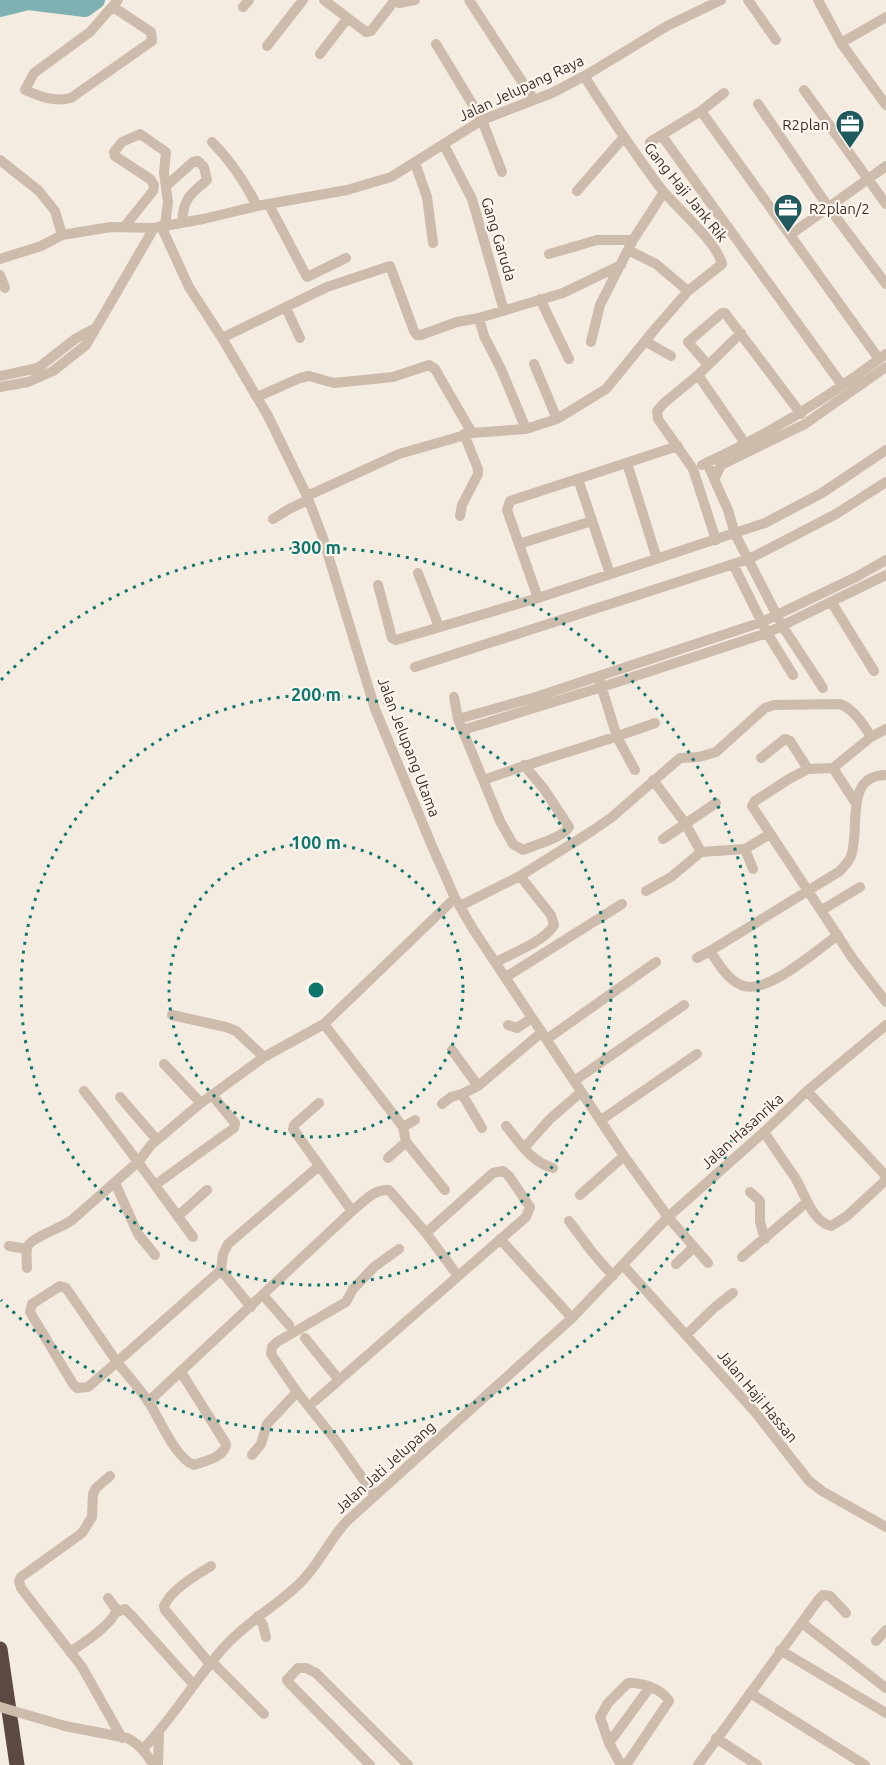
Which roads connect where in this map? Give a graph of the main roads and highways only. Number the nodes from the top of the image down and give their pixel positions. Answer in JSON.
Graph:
{"nodes":[{"id":1,"x":0,"y":1649,"type":"edge"},
{"id":2,"x":17,"y":1765,"type":"edge"}],
"edges":[{"from":1,"to":2,"type":"highway"}]}
